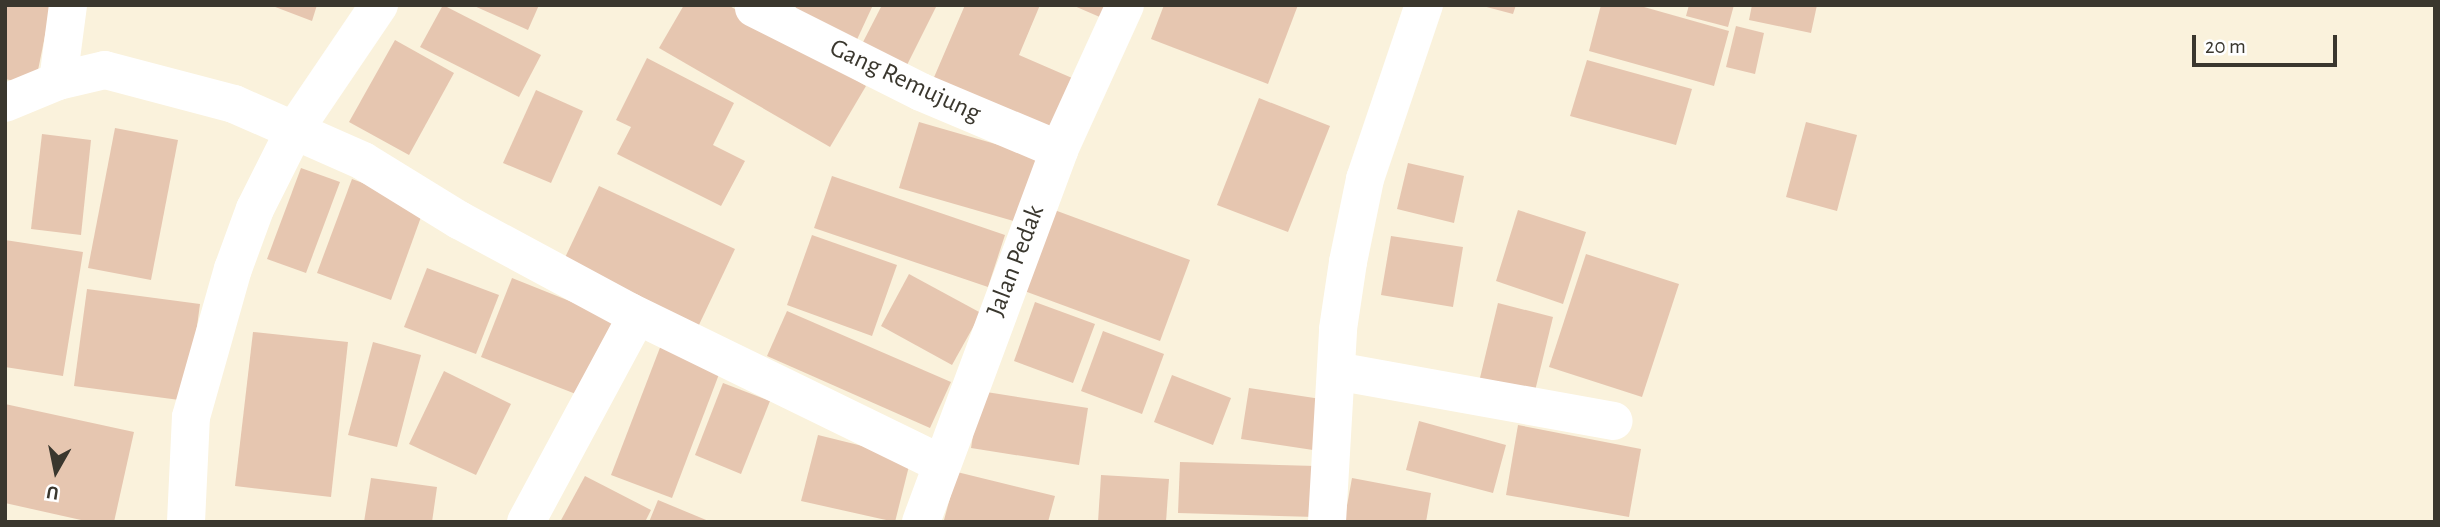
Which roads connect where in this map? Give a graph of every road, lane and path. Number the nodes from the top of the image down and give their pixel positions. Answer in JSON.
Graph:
{"nodes":[{"id":1,"x":68,"y":5,"type":"edge"},
{"id":2,"x":379,"y":5,"type":"edge"},
{"id":3,"x":1125,"y":5,"type":"edge"},
{"id":4,"x":1424,"y":5,"type":"edge"},
{"id":5,"x":754,"y":8,"type":"dead end"},
{"id":6,"x":58,"y":81,"type":"junction"},
{"id":7,"x":5,"y":103,"type":"edge"},
{"id":8,"x":295,"y":130,"type":"junction"},
{"id":9,"x":1059,"y":150,"type":"junction"},
{"id":10,"x":638,"y":316,"type":"junction"},
{"id":11,"x":1336,"y":371,"type":"junction"},
{"id":12,"x":1614,"y":421,"type":"dead end"},
{"id":13,"x":942,"y":464,"type":"junction"},
{"id":14,"x":186,"y":522,"type":"edge"},
{"id":15,"x":526,"y":522,"type":"edge"},
{"id":16,"x":921,"y":522,"type":"edge"},
{"id":17,"x":1327,"y":522,"type":"edge"}],
"edges":[{"from":1,"to":6,"type":"street"},
{"from":2,"to":8,"type":"street"},
{"from":3,"to":9,"type":"street","name":"Jalan Pedak"},
{"from":4,"to":11,"type":"street"},
{"from":5,"to":9,"type":"street","name":"Gang Remujung"},
{"from":6,"to":7,"type":"street"},
{"from":6,"to":8,"type":"street"},
{"from":8,"to":10,"type":"street"},
{"from":8,"to":14,"type":"street"},
{"from":9,"to":13,"type":"street","name":"Jalan Pedak"},
{"from":10,"to":13,"type":"street"},
{"from":10,"to":15,"type":"street"},
{"from":11,"to":12,"type":"street"},
{"from":11,"to":17,"type":"street"},
{"from":13,"to":16,"type":"street","name":"Jalan Pedak"}]}
